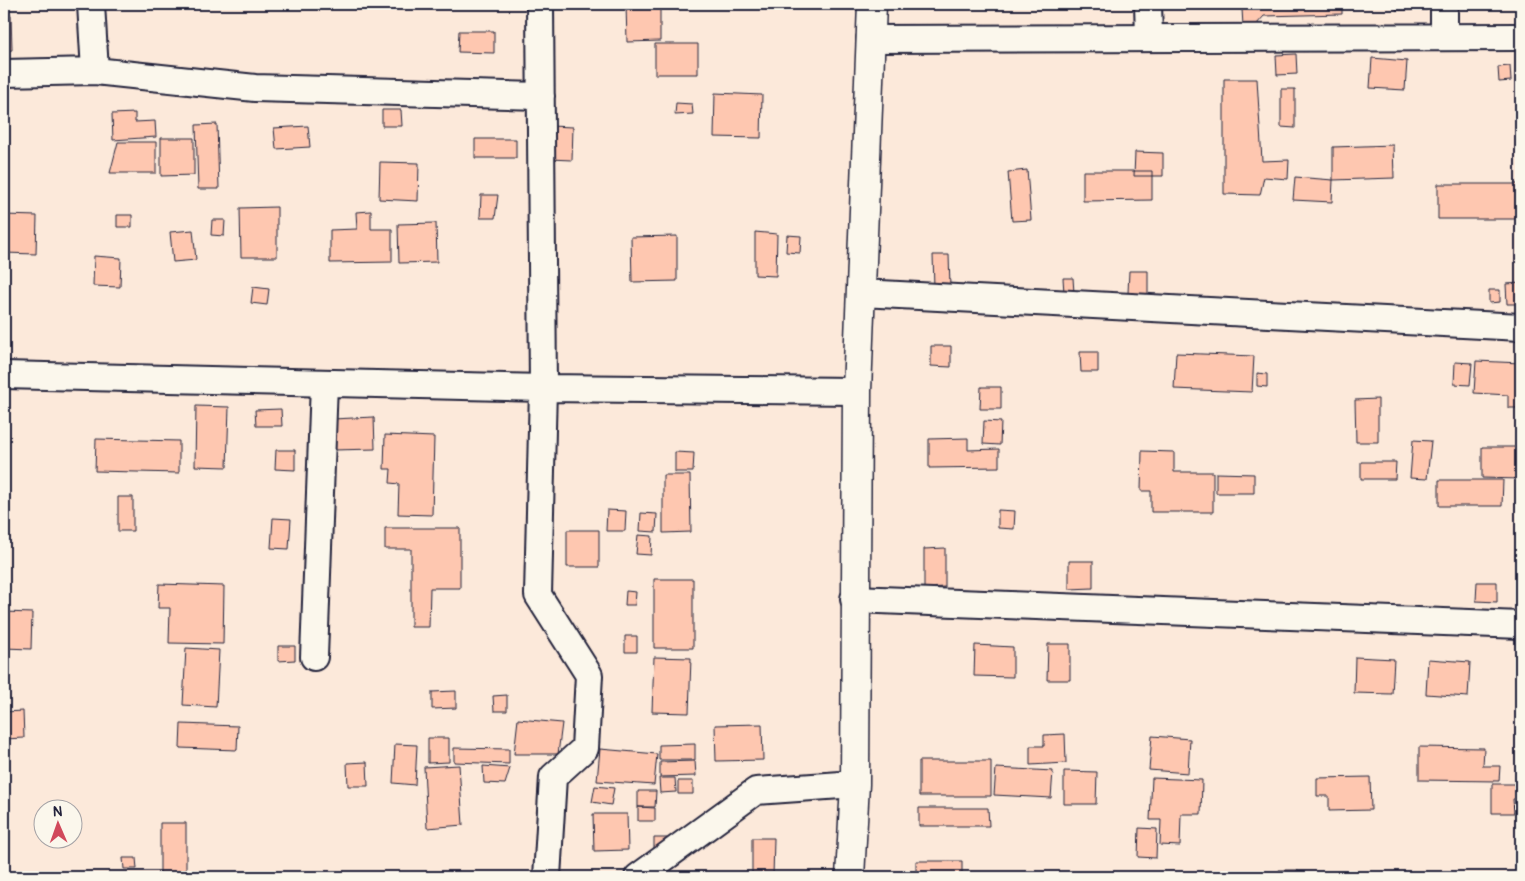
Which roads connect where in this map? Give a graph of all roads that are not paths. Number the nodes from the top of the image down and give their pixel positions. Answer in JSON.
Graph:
{"nodes":[{"id":1,"x":91,"y":4,"type":"edge"},
{"id":2,"x":540,"y":4,"type":"edge"},
{"id":3,"x":872,"y":4,"type":"edge"},
{"id":4,"x":1148,"y":4,"type":"edge"},
{"id":5,"x":1444,"y":4,"type":"edge"},
{"id":6,"x":1149,"y":36,"type":"junction"},
{"id":7,"x":1444,"y":36,"type":"junction"},
{"id":8,"x":1521,"y":37,"type":"edge"},
{"id":9,"x":870,"y":39,"type":"junction"},
{"id":10,"x":96,"y":71,"type":"junction"},
{"id":11,"x":4,"y":73,"type":"edge"},
{"id":12,"x":540,"y":96,"type":"junction"},
{"id":13,"x":861,"y":293,"type":"junction"},
{"id":14,"x":1521,"y":327,"type":"edge"},
{"id":15,"x":4,"y":375,"type":"edge"},
{"id":16,"x":324,"y":383,"type":"junction"},
{"id":17,"x":543,"y":388,"type":"junction"},
{"id":18,"x":857,"y":390,"type":"junction"},
{"id":19,"x":854,"y":599,"type":"junction"},
{"id":20,"x":1521,"y":626,"type":"edge"},
{"id":21,"x":314,"y":657,"type":"dead end"},
{"id":22,"x":855,"y":784,"type":"junction"},
{"id":23,"x":547,"y":877,"type":"edge"},
{"id":24,"x":638,"y":877,"type":"edge"},
{"id":25,"x":850,"y":877,"type":"edge"}],
"edges":[{"from":1,"to":10,"type":"street"},
{"from":2,"to":12,"type":"street"},
{"from":3,"to":9,"type":"street"},
{"from":4,"to":6,"type":"street"},
{"from":5,"to":7,"type":"street"},
{"from":6,"to":7,"type":"street"},
{"from":6,"to":9,"type":"street"},
{"from":7,"to":8,"type":"street"},
{"from":9,"to":13,"type":"street"},
{"from":10,"to":11,"type":"street"},
{"from":10,"to":12,"type":"street"},
{"from":12,"to":17,"type":"street"},
{"from":13,"to":14,"type":"street"},
{"from":13,"to":18,"type":"street"},
{"from":15,"to":16,"type":"street"},
{"from":16,"to":17,"type":"street"},
{"from":16,"to":21,"type":"street"},
{"from":17,"to":18,"type":"street"},
{"from":17,"to":23,"type":"street"},
{"from":18,"to":19,"type":"street"},
{"from":19,"to":20,"type":"street"},
{"from":19,"to":22,"type":"street"},
{"from":22,"to":24,"type":"street"},
{"from":22,"to":25,"type":"street"}]}
